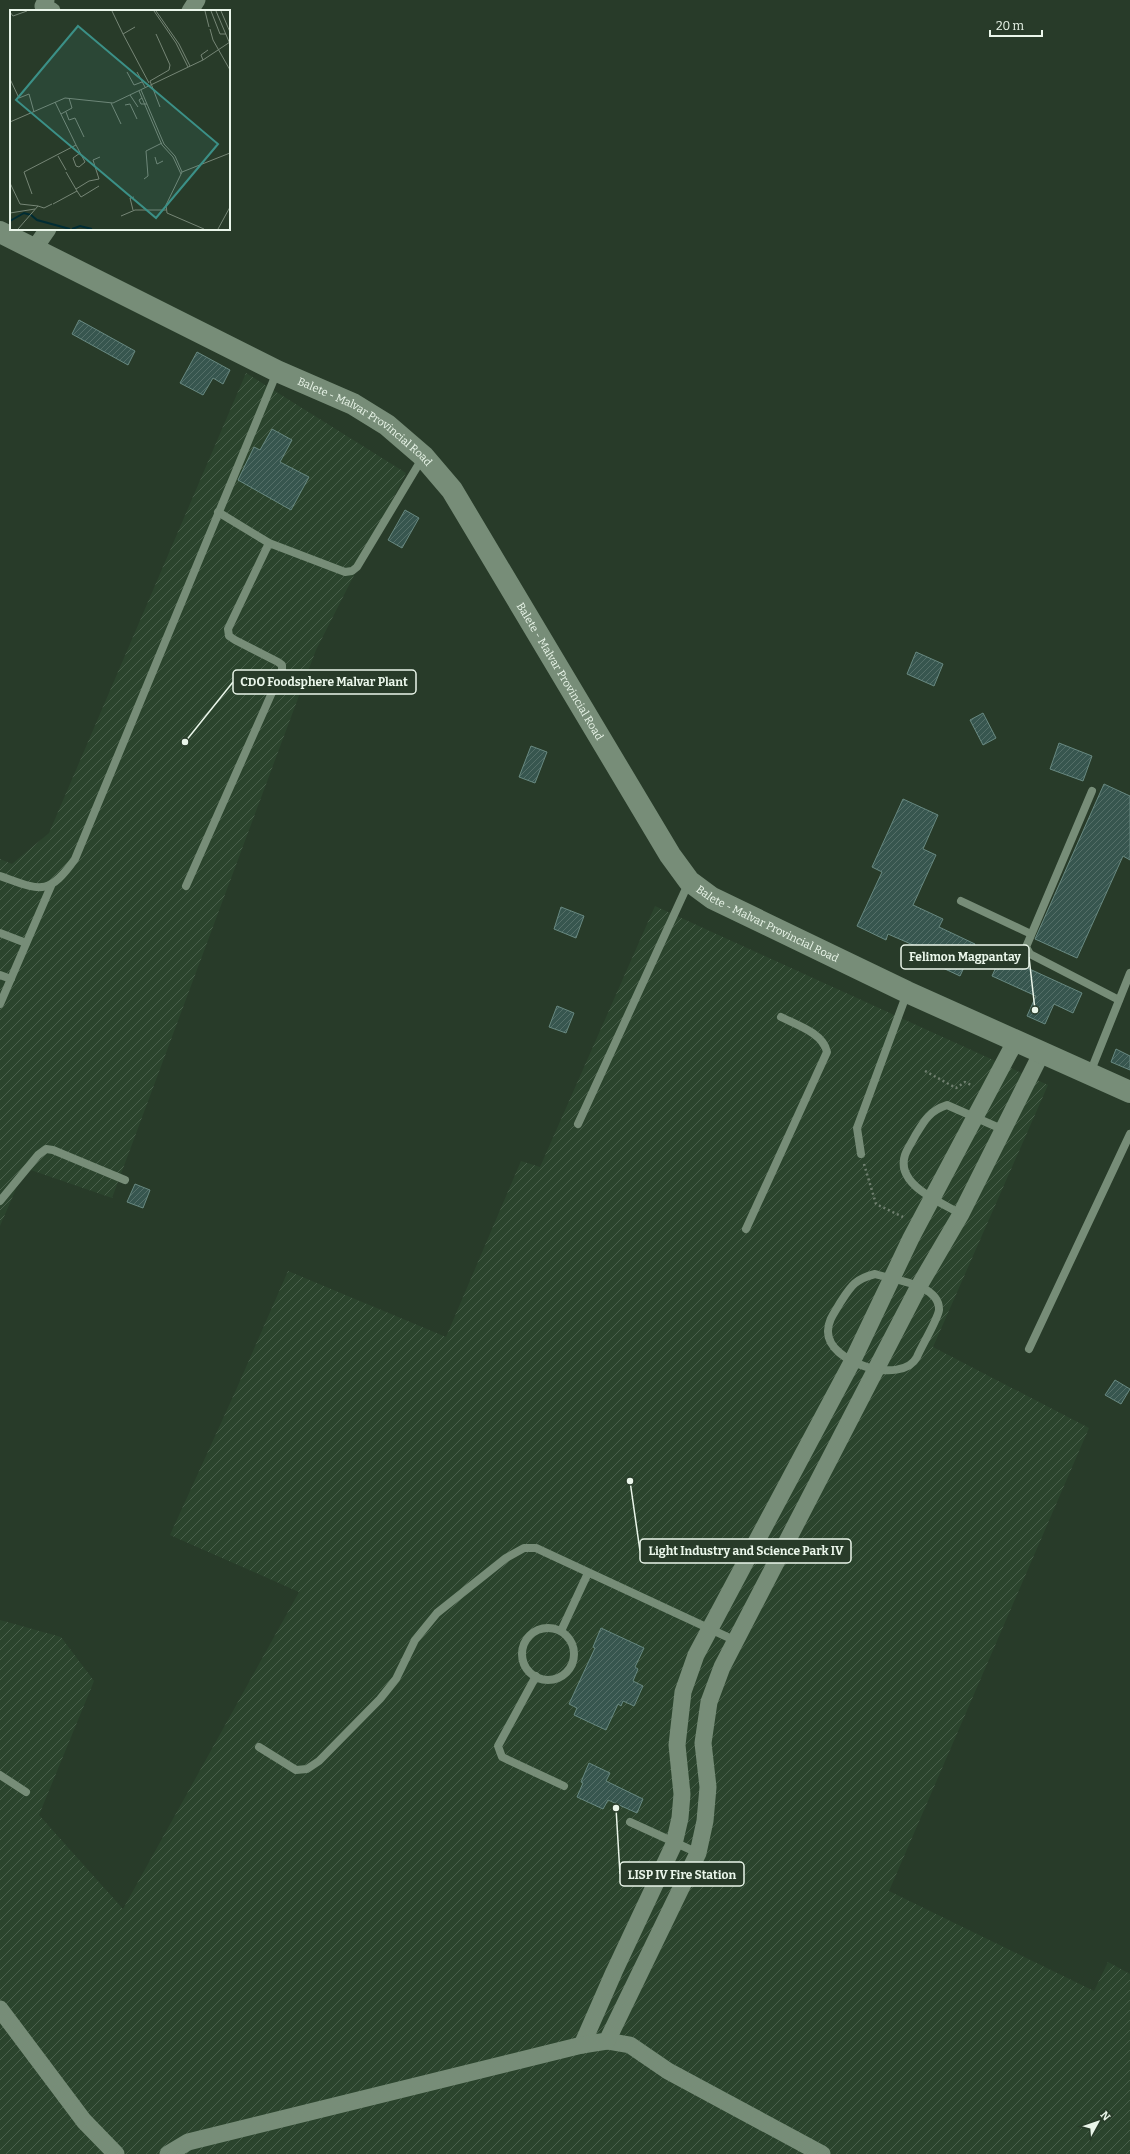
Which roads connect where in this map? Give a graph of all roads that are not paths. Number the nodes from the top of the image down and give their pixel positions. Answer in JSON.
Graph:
{"nodes":[{"id":1,"x":197,"y":0,"type":"edge"},
{"id":2,"x":191,"y":10,"type":"edge"},
{"id":3,"x":47,"y":230,"type":"edge"},
{"id":4,"x":0,"y":232,"type":"edge"},
{"id":5,"x":34,"y":249,"type":"junction"},
{"id":6,"x":278,"y":371,"type":"junction"},
{"id":7,"x":423,"y":456,"type":"junction"},
{"id":8,"x":218,"y":512,"type":"junction"},
{"id":9,"x":269,"y":543,"type":"junction"},
{"id":10,"x":1092,"y":791,"type":"dead end"},
{"id":11,"x":0,"y":876,"type":"edge"},
{"id":12,"x":689,"y":881,"type":"junction"},
{"id":13,"x":51,"y":886,"type":"junction"},
{"id":14,"x":186,"y":886,"type":"dead end"},
{"id":15,"x":961,"y":901,"type":"dead end"},
{"id":16,"x":0,"y":933,"type":"edge"},
{"id":17,"x":1031,"y":934,"type":"junction"},
{"id":18,"x":26,"y":943,"type":"junction"},
{"id":19,"x":1130,"y":973,"type":"edge"},
{"id":20,"x":0,"y":975,"type":"edge"},
{"id":21,"x":11,"y":979,"type":"junction"},
{"id":22,"x":907,"y":992,"type":"junction"},
{"id":23,"x":1119,"y":1000,"type":"junction"},
{"id":24,"x":0,"y":1004,"type":"edge"},
{"id":25,"x":781,"y":1017,"type":"dead end"},
{"id":26,"x":1016,"y":1040,"type":"junction"},
{"id":27,"x":1042,"y":1052,"type":"junction"},
{"id":28,"x":1090,"y":1073,"type":"junction"},
{"id":29,"x":1130,"y":1092,"type":"edge"},
{"id":30,"x":975,"y":1116,"type":"junction"},
{"id":31,"x":578,"y":1124,"type":"dead end"},
{"id":32,"x":1004,"y":1130,"type":"junction"},
{"id":33,"x":1130,"y":1134,"type":"edge"},
{"id":34,"x":861,"y":1154,"type":"road end"},
{"id":35,"x":125,"y":1180,"type":"dead end"},
{"id":36,"x":933,"y":1198,"type":"junction"},
{"id":37,"x":0,"y":1201,"type":"edge"},
{"id":38,"x":961,"y":1214,"type":"junction"},
{"id":39,"x":746,"y":1229,"type":"dead end"},
{"id":40,"x":892,"y":1279,"type":"junction"},
{"id":41,"x":919,"y":1286,"type":"junction"},
{"id":42,"x":1028,"y":1350,"type":"dead end"},
{"id":43,"x":852,"y":1362,"type":"junction"},
{"id":44,"x":878,"y":1369,"type":"junction"},
{"id":45,"x":588,"y":1573,"type":"junction"},
{"id":46,"x":709,"y":1630,"type":"junction"},
{"id":47,"x":561,"y":1631,"type":"junction"},
{"id":48,"x":736,"y":1641,"type":"junction"},
{"id":49,"x":536,"y":1676,"type":"junction"},
{"id":50,"x":258,"y":1747,"type":"dead end"},
{"id":51,"x":0,"y":1775,"type":"edge"},
{"id":52,"x":564,"y":1786,"type":"dead end"},
{"id":53,"x":26,"y":1792,"type":"dead end"},
{"id":54,"x":630,"y":1822,"type":"dead end"},
{"id":55,"x":674,"y":1844,"type":"junction"},
{"id":56,"x":698,"y":1853,"type":"junction"},
{"id":57,"x":0,"y":2008,"type":"edge"},
{"id":58,"x":607,"y":2041,"type":"junction"},
{"id":59,"x":582,"y":2045,"type":"junction"},
{"id":60,"x":116,"y":2154,"type":"edge"},
{"id":61,"x":168,"y":2154,"type":"edge"},
{"id":62,"x":822,"y":2154,"type":"edge"}],
"edges":[{"from":1,"to":2,"type":"street"},
{"from":3,"to":5,"type":"street"},
{"from":4,"to":5,"type":"main road","name":"Balete - Malvar Provincial Road"},
{"from":5,"to":6,"type":"main road","name":"Balete - Malvar Provincial Road"},
{"from":6,"to":7,"type":"main road","name":"Balete - Malvar Provincial Road"},
{"from":6,"to":8,"type":"lane"},
{"from":7,"to":9,"type":"lane"},
{"from":7,"to":12,"type":"main road","name":"Balete - Malvar Provincial Road"},
{"from":8,"to":9,"type":"lane"},
{"from":8,"to":13,"type":"lane"},
{"from":9,"to":14,"type":"lane"},
{"from":10,"to":17,"type":"lane"},
{"from":11,"to":13,"type":"lane"},
{"from":12,"to":22,"type":"main road","name":"Balete - Malvar Provincial Road"},
{"from":12,"to":31,"type":"lane"},
{"from":13,"to":18,"type":"lane"},
{"from":15,"to":17,"type":"lane"},
{"from":16,"to":18,"type":"lane"},
{"from":17,"to":23,"type":"lane"},
{"from":18,"to":21,"type":"lane"},
{"from":19,"to":23,"type":"lane"},
{"from":20,"to":21,"type":"lane"},
{"from":21,"to":24,"type":"lane"},
{"from":22,"to":26,"type":"main road","name":"Balete - Malvar Provincial Road"},
{"from":22,"to":34,"type":"lane"},
{"from":23,"to":28,"type":"lane"},
{"from":25,"to":39,"type":"lane"},
{"from":26,"to":27,"type":"main road","name":"Balete - Malvar Provincial Road"},
{"from":26,"to":30,"type":"street"},
{"from":27,"to":28,"type":"main road","name":"Balete - Malvar Provincial Road"},
{"from":27,"to":32,"type":"street"},
{"from":28,"to":29,"type":"main road","name":"Balete - Malvar Provincial Road"},
{"from":30,"to":32,"type":"lane"},
{"from":30,"to":36,"type":"street"},
{"from":30,"to":36,"type":"lane"},
{"from":32,"to":38,"type":"street"},
{"from":33,"to":42,"type":"lane"},
{"from":35,"to":37,"type":"lane"},
{"from":36,"to":38,"type":"lane"},
{"from":36,"to":40,"type":"street"},
{"from":38,"to":41,"type":"street"},
{"from":40,"to":41,"type":"lane"},
{"from":40,"to":43,"type":"street"},
{"from":40,"to":43,"type":"lane"},
{"from":41,"to":44,"type":"street"},
{"from":41,"to":44,"type":"lane"},
{"from":43,"to":44,"type":"lane"},
{"from":43,"to":46,"type":"street"},
{"from":44,"to":48,"type":"street"},
{"from":45,"to":46,"type":"lane"},
{"from":45,"to":47,"type":"lane"},
{"from":45,"to":50,"type":"lane"},
{"from":46,"to":48,"type":"lane"},
{"from":46,"to":55,"type":"street"},
{"from":47,"to":49,"type":"lane"},
{"from":47,"to":49,"type":"lane"},
{"from":48,"to":56,"type":"street"},
{"from":49,"to":52,"type":"lane"},
{"from":51,"to":53,"type":"lane"},
{"from":54,"to":55,"type":"lane"},
{"from":55,"to":56,"type":"lane"},
{"from":55,"to":59,"type":"street"},
{"from":56,"to":58,"type":"street"},
{"from":57,"to":60,"type":"street"},
{"from":58,"to":59,"type":"street"},
{"from":58,"to":62,"type":"street"},
{"from":59,"to":61,"type":"street"}]}
